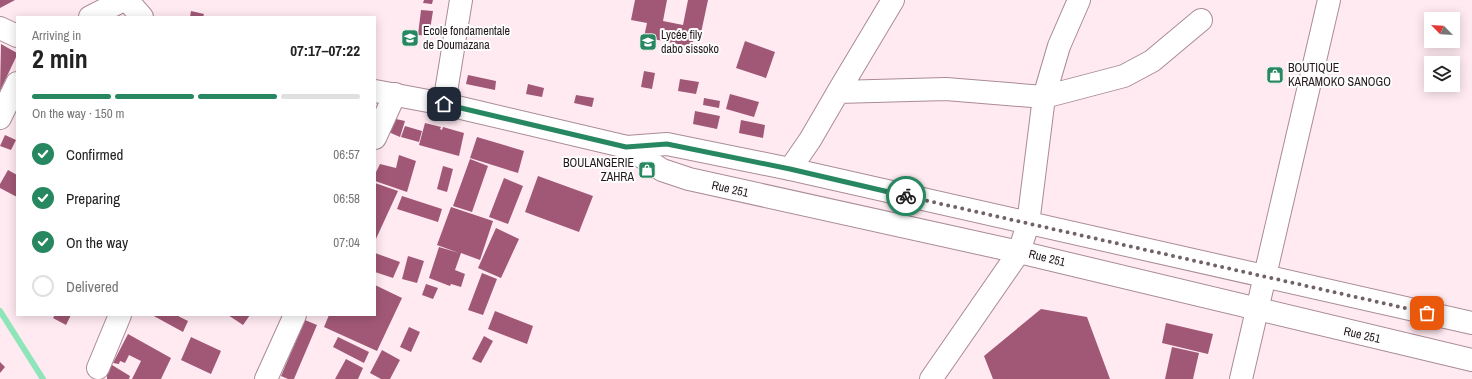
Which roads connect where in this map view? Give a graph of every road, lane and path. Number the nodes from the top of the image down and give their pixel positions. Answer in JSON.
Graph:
{"nodes":[{"id":1,"x":125,"y":0,"type":"edge"},
{"id":2,"x":461,"y":0,"type":"edge"},
{"id":3,"x":893,"y":0,"type":"edge"},
{"id":4,"x":1079,"y":0,"type":"edge"},
{"id":5,"x":1329,"y":0,"type":"edge"},
{"id":6,"x":92,"y":16,"type":"edge"},
{"id":7,"x":141,"y":16,"type":"edge"},
{"id":8,"x":1201,"y":20,"type":"dead end"},
{"id":9,"x":0,"y":28,"type":"edge"},
{"id":10,"x":16,"y":36,"type":"edge"},
{"id":11,"x":16,"y":85,"type":"edge"},
{"id":12,"x":838,"y":92,"type":"junction"},
{"id":13,"x":385,"y":93,"type":"edge"},
{"id":14,"x":1044,"y":97,"type":"junction"},
{"id":15,"x":444,"y":104,"type":"junction"},
{"id":16,"x":0,"y":118,"type":"edge"},
{"id":17,"x":376,"y":134,"type":"edge"},
{"id":18,"x":626,"y":147,"type":"junction"},
{"id":19,"x":790,"y":169,"type":"junction"},
{"id":20,"x":1028,"y":224,"type":"junction"},
{"id":21,"x":1019,"y":252,"type":"junction"},
{"id":22,"x":1264,"y":277,"type":"junction"},
{"id":23,"x":1256,"y":310,"type":"junction"},
{"id":24,"x":120,"y":316,"type":"edge"},
{"id":25,"x":295,"y":316,"type":"edge"},
{"id":26,"x":1472,"y":323,"type":"edge"},
{"id":27,"x":1471,"y":356,"type":"edge"},
{"id":28,"x":98,"y":368,"type":"dead end"},
{"id":29,"x":266,"y":379,"type":"edge"},
{"id":30,"x":931,"y":379,"type":"edge"},
{"id":31,"x":1241,"y":379,"type":"edge"}],
"edges":[{"from":1,"to":6,"type":"main road"},
{"from":1,"to":7,"type":"main road"},
{"from":2,"to":15,"type":"main road"},
{"from":3,"to":12,"type":"main road"},
{"from":4,"to":14,"type":"main road"},
{"from":5,"to":22,"type":"main road"},
{"from":8,"to":14,"type":"main road"},
{"from":9,"to":10,"type":"main road"},
{"from":11,"to":16,"type":"main road"},
{"from":12,"to":14,"type":"main road"},
{"from":12,"to":19,"type":"main road"},
{"from":13,"to":15,"type":"main road","name":"Rue 251"},
{"from":13,"to":17,"type":"main road"},
{"from":14,"to":20,"type":"main road"},
{"from":15,"to":18,"type":"main road","name":"Rue 251"},
{"from":18,"to":19,"type":"main road","name":"Rue 251"},
{"from":18,"to":21,"type":"main road","name":"Rue 251"},
{"from":19,"to":20,"type":"main road","name":"Rue 251"},
{"from":20,"to":21,"type":"main road"},
{"from":20,"to":22,"type":"main road","name":"Rue 251"},
{"from":21,"to":23,"type":"main road","name":"Rue 251"},
{"from":21,"to":30,"type":"main road"},
{"from":22,"to":23,"type":"main road"},
{"from":22,"to":26,"type":"main road","name":"Rue 251"},
{"from":23,"to":27,"type":"main road","name":"Rue 251"},
{"from":23,"to":31,"type":"main road"},
{"from":24,"to":28,"type":"main road"},
{"from":25,"to":29,"type":"main road"}]}
